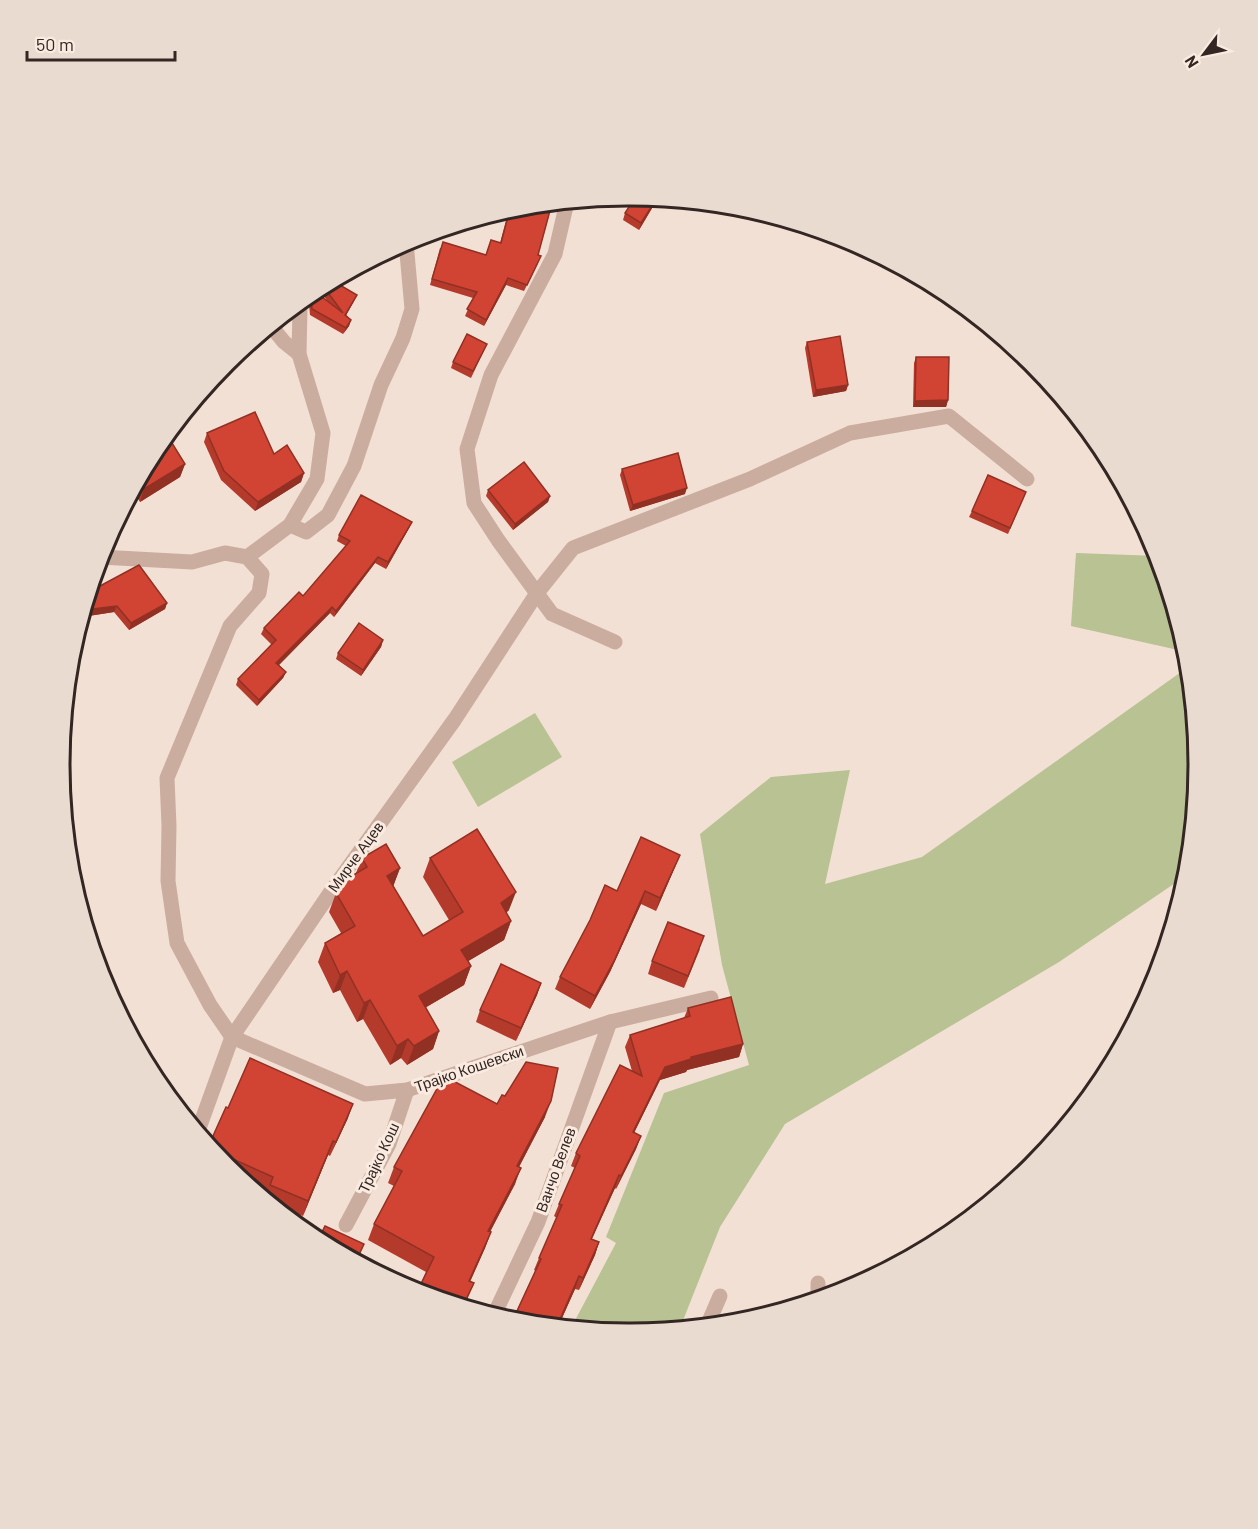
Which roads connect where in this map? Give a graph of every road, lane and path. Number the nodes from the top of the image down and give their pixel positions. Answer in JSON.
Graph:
{"nodes":[{"id":1,"x":565,"y":210,"type":"edge"},
{"id":2,"x":407,"y":253,"type":"edge"},
{"id":3,"x":300,"y":313,"type":"edge"},
{"id":4,"x":276,"y":332,"type":"edge"},
{"id":5,"x":299,"y":354,"type":"junction"},
{"id":6,"x":1027,"y":479,"type":"dead end"},
{"id":7,"x":290,"y":525,"type":"junction"},
{"id":8,"x":247,"y":557,"type":"junction"},
{"id":9,"x":110,"y":558,"type":"edge"},
{"id":10,"x":537,"y":593,"type":"junction"},
{"id":11,"x":615,"y":642,"type":"dead end"},
{"id":12,"x":711,"y":998,"type":"dead end"},
{"id":13,"x":610,"y":1022,"type":"junction"},
{"id":14,"x":232,"y":1037,"type":"junction"},
{"id":15,"x":407,"y":1090,"type":"junction"},
{"id":16,"x":201,"y":1123,"type":"edge"},
{"id":17,"x":346,"y":1225,"type":"dead end"},
{"id":18,"x":720,"y":1296,"type":"dead end"},
{"id":19,"x":498,"y":1307,"type":"edge"},
{"id":20,"x":711,"y":1316,"type":"edge"}],
"edges":[{"from":1,"to":10,"type":"street"},
{"from":2,"to":7,"type":"street"},
{"from":3,"to":5,"type":"street"},
{"from":4,"to":5,"type":"street"},
{"from":5,"to":7,"type":"street"},
{"from":6,"to":10,"type":"street","name":"Мирче Ацев"},
{"from":7,"to":8,"type":"street"},
{"from":8,"to":9,"type":"street"},
{"from":8,"to":14,"type":"street"},
{"from":10,"to":11,"type":"street"},
{"from":10,"to":14,"type":"street","name":"Мирче Ацев"},
{"from":12,"to":13,"type":"street","name":"Трајко Кошевски"},
{"from":13,"to":15,"type":"street","name":"Трајко Кошевски"},
{"from":13,"to":19,"type":"street","name":"Ванчо Велев"},
{"from":14,"to":15,"type":"street","name":"Трајко Кошевски"},
{"from":14,"to":16,"type":"street","name":"Мирче Ацев"},
{"from":15,"to":17,"type":"street","name":"Трајко Кош"},
{"from":18,"to":20,"type":"street"}]}
